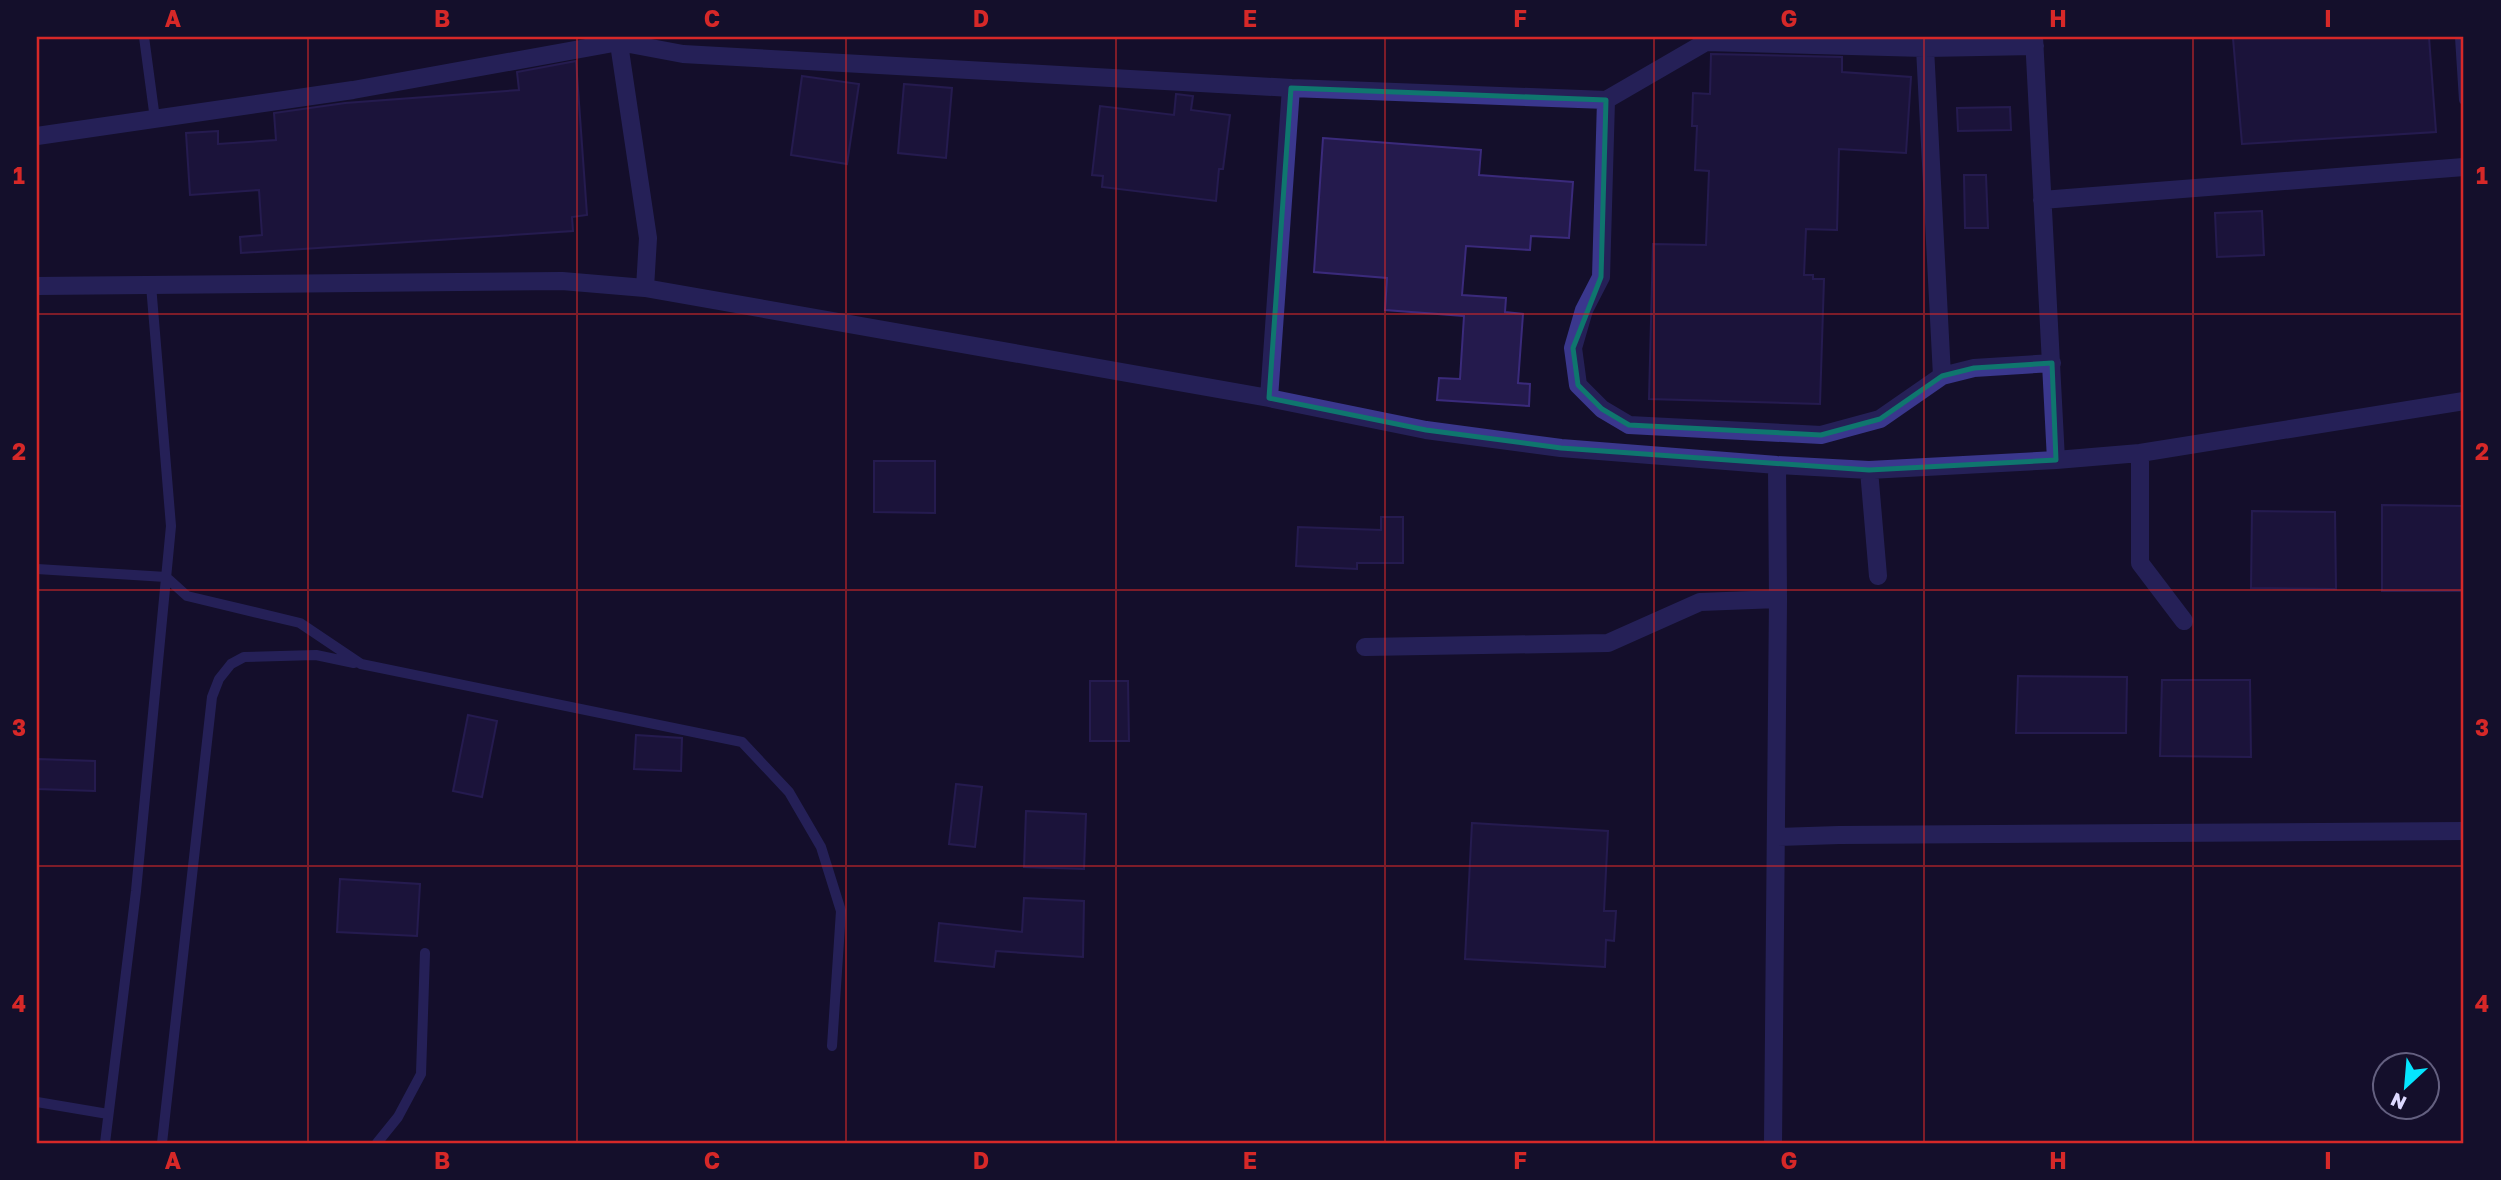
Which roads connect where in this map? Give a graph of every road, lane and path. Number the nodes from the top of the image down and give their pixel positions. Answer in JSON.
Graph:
{"nodes":[{"id":1,"x":144,"y":37,"type":"edge"},
{"id":2,"x":2460,"y":37,"type":"edge"},
{"id":3,"x":618,"y":39,"type":"edge"},
{"id":4,"x":2035,"y":42,"type":"edge"},
{"id":5,"x":1925,"y":48,"type":"junction"},
{"id":6,"x":1291,"y":88,"type":"junction"},
{"id":7,"x":1606,"y":100,"type":"junction"},
{"id":8,"x":2464,"y":100,"type":"edge"},
{"id":9,"x":155,"y":118,"type":"junction"},
{"id":10,"x":37,"y":136,"type":"edge"},
{"id":11,"x":2464,"y":167,"type":"edge"},
{"id":12,"x":2042,"y":200,"type":"junction"},
{"id":13,"x":151,"y":285,"type":"junction"},
{"id":14,"x":37,"y":286,"type":"edge"},
{"id":15,"x":645,"y":288,"type":"junction"},
{"id":16,"x":2052,"y":363,"type":"junction"},
{"id":17,"x":1942,"y":376,"type":"junction"},
{"id":18,"x":1269,"y":398,"type":"junction"},
{"id":19,"x":2464,"y":401,"type":"edge"},
{"id":20,"x":2140,"y":453,"type":"junction"},
{"id":21,"x":2056,"y":460,"type":"junction"},
{"id":22,"x":1777,"y":465,"type":"junction"},
{"id":23,"x":1868,"y":470,"type":"junction"},
{"id":24,"x":37,"y":569,"type":"edge"},
{"id":25,"x":1878,"y":576,"type":"dead end"},
{"id":26,"x":166,"y":577,"type":"junction"},
{"id":27,"x":1778,"y":598,"type":"junction"},
{"id":28,"x":2184,"y":621,"type":"dead end"},
{"id":29,"x":1365,"y":647,"type":"dead end"},
{"id":30,"x":361,"y":664,"type":"junction"},
{"id":31,"x":2464,"y":831,"type":"edge"},
{"id":32,"x":1776,"y":837,"type":"junction"},
{"id":33,"x":425,"y":953,"type":"dead end"},
{"id":34,"x":832,"y":1046,"type":"dead end"},
{"id":35,"x":37,"y":1102,"type":"edge"},
{"id":36,"x":108,"y":1114,"type":"junction"},
{"id":37,"x":105,"y":1143,"type":"edge"},
{"id":38,"x":162,"y":1143,"type":"edge"},
{"id":39,"x":377,"y":1143,"type":"edge"},
{"id":40,"x":1773,"y":1143,"type":"edge"}],
"edges":[{"from":1,"to":9,"type":"lane"},
{"from":2,"to":8,"type":"lane"},
{"from":3,"to":6,"type":"street"},
{"from":3,"to":9,"type":"street"},
{"from":3,"to":15,"type":"street"},
{"from":4,"to":5,"type":"street"},
{"from":4,"to":12,"type":"street"},
{"from":5,"to":7,"type":"street"},
{"from":5,"to":17,"type":"street"},
{"from":6,"to":7,"type":"street"},
{"from":6,"to":18,"type":"street"},
{"from":7,"to":17,"type":"street"},
{"from":9,"to":10,"type":"street"},
{"from":11,"to":12,"type":"street"},
{"from":12,"to":16,"type":"street"},
{"from":13,"to":14,"type":"street"},
{"from":13,"to":15,"type":"street"},
{"from":13,"to":26,"type":"lane"},
{"from":15,"to":18,"type":"street"},
{"from":16,"to":17,"type":"street"},
{"from":16,"to":21,"type":"street"},
{"from":18,"to":22,"type":"street"},
{"from":19,"to":20,"type":"street"},
{"from":20,"to":21,"type":"street"},
{"from":20,"to":28,"type":"street"},
{"from":21,"to":23,"type":"street"},
{"from":22,"to":23,"type":"street"},
{"from":22,"to":27,"type":"street"},
{"from":23,"to":25,"type":"street"},
{"from":24,"to":26,"type":"lane"},
{"from":26,"to":30,"type":"lane"},
{"from":26,"to":36,"type":"lane"},
{"from":27,"to":29,"type":"street"},
{"from":27,"to":32,"type":"street"},
{"from":30,"to":34,"type":"lane"},
{"from":30,"to":38,"type":"lane"},
{"from":31,"to":32,"type":"street"},
{"from":32,"to":40,"type":"street"},
{"from":33,"to":39,"type":"lane"},
{"from":35,"to":36,"type":"lane"},
{"from":36,"to":37,"type":"lane"}]}
